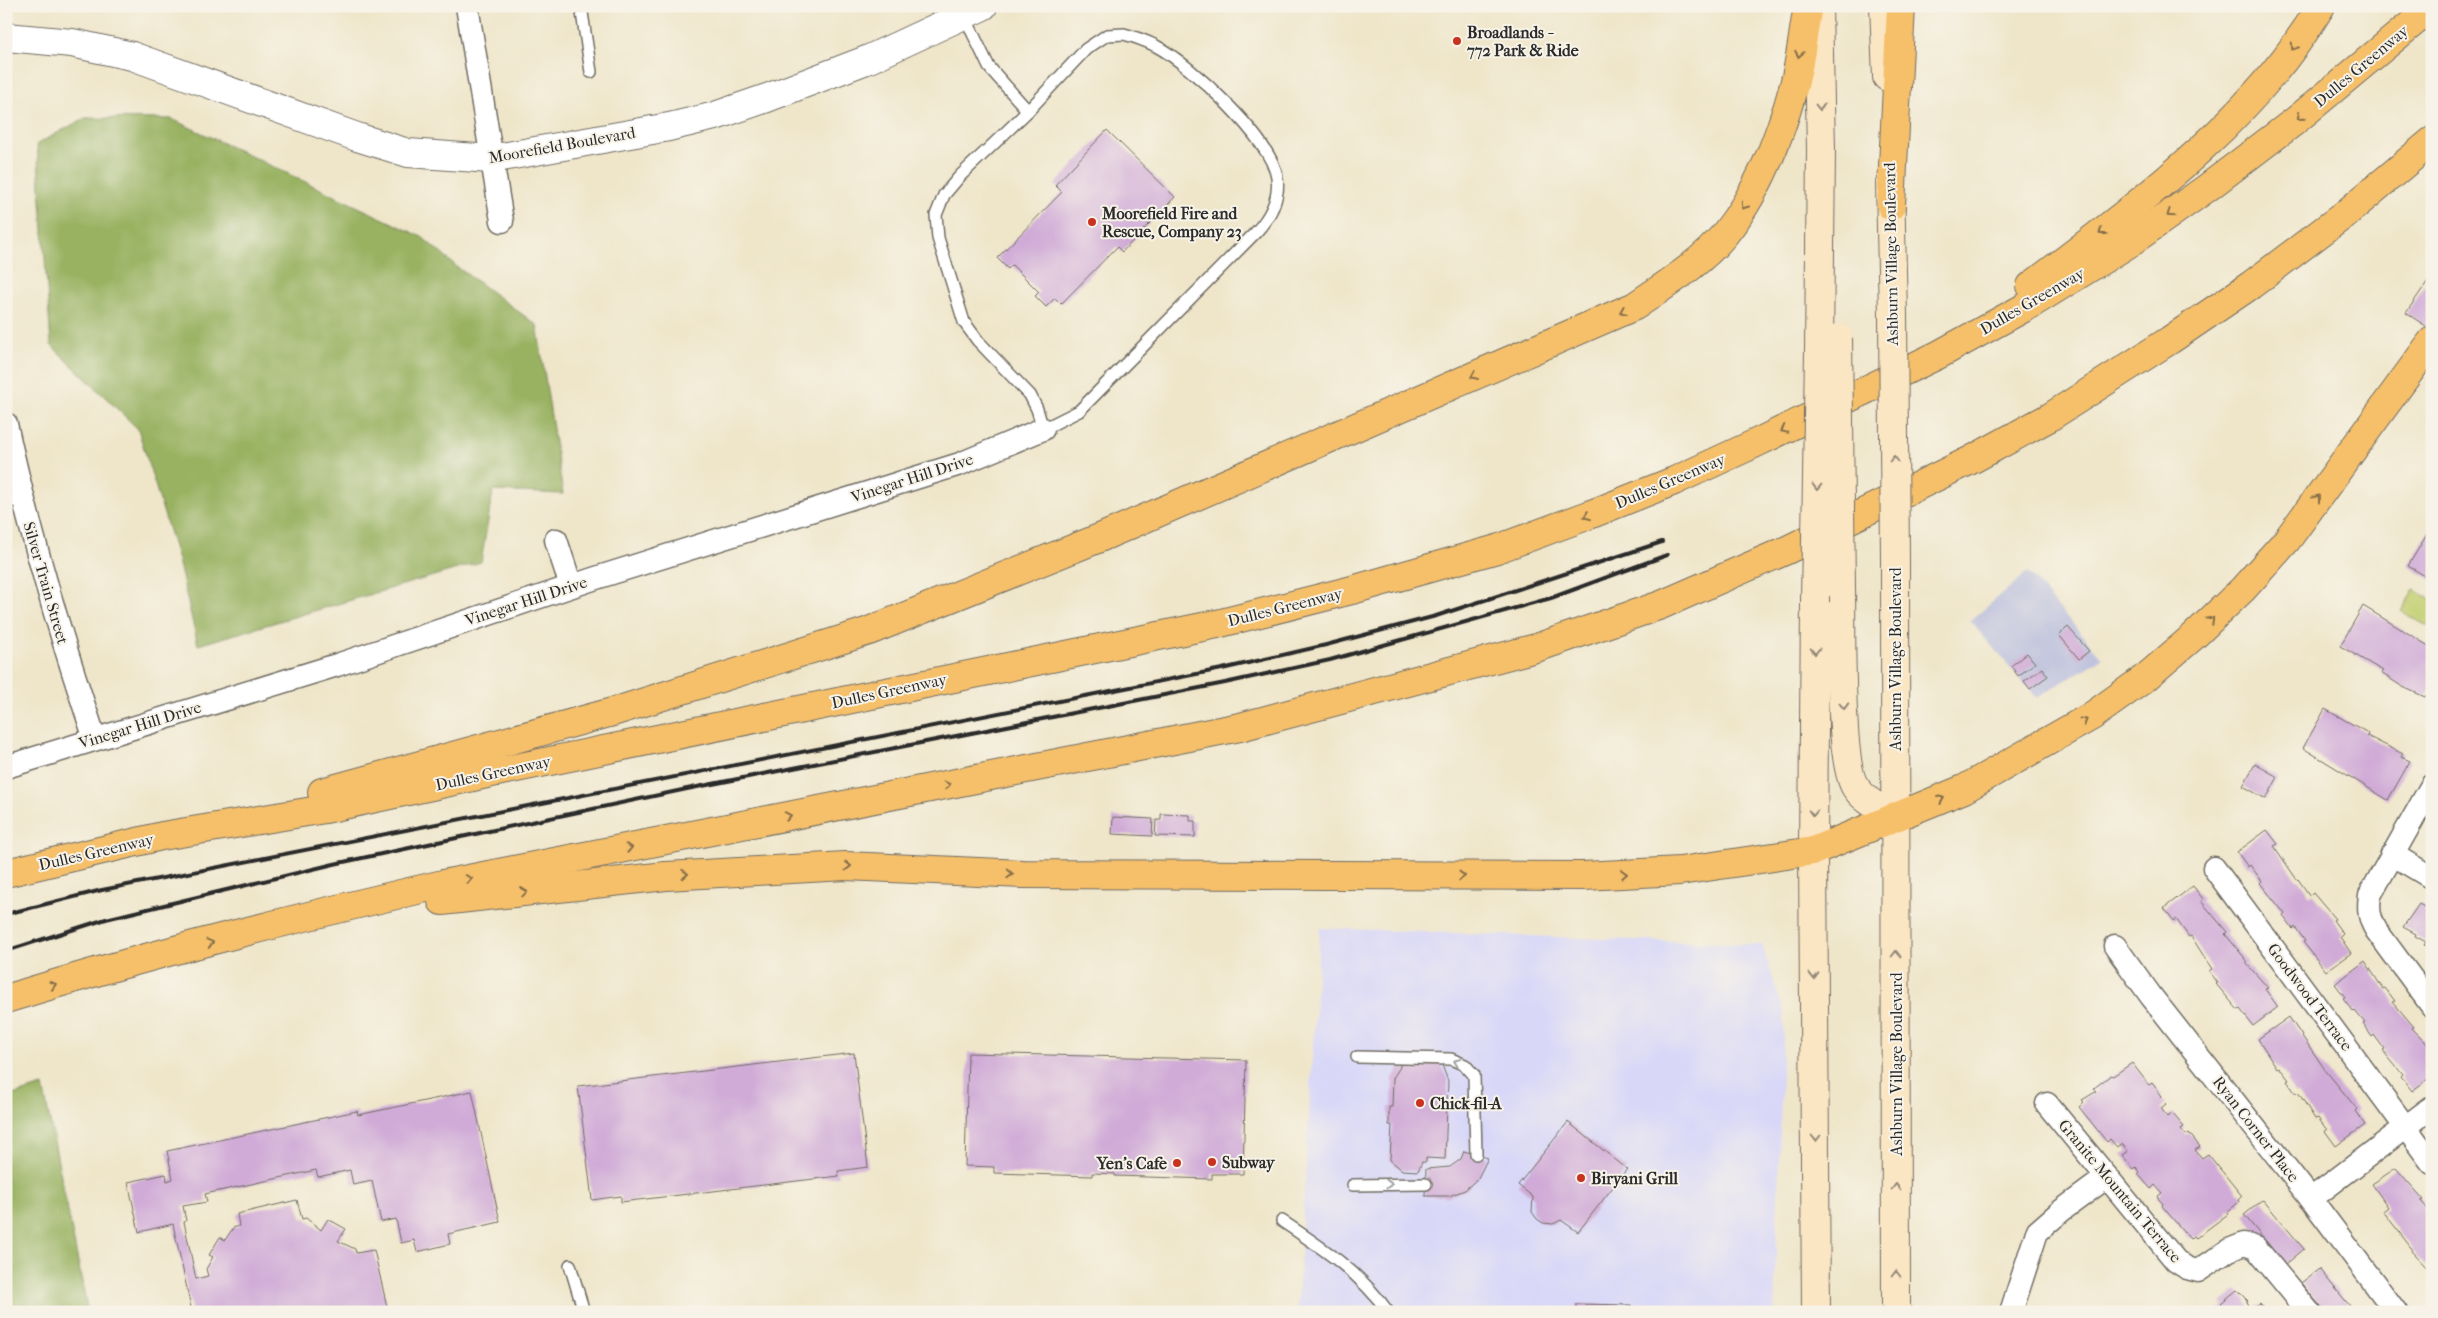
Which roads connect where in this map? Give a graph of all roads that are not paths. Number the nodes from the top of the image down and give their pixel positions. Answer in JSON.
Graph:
{"nodes":[{"id":1,"x":467,"y":6,"type":"edge"},
{"id":2,"x":581,"y":6,"type":"edge"},
{"id":3,"x":1808,"y":6,"type":"edge"},
{"id":4,"x":1818,"y":6,"type":"edge"},
{"id":5,"x":1884,"y":6,"type":"edge"},
{"id":6,"x":1901,"y":6,"type":"edge"},
{"id":7,"x":2321,"y":6,"type":"edge"},
{"id":8,"x":2432,"y":8,"type":"edge"},
{"id":9,"x":969,"y":9,"type":"edge"},
{"id":10,"x":6,"y":37,"type":"edge"},
{"id":11,"x":591,"y":72,"type":"dead end"},
{"id":12,"x":1028,"y":111,"type":"junction"},
{"id":13,"x":2432,"y":141,"type":"edge"},
{"id":14,"x":491,"y":159,"type":"junction"},
{"id":15,"x":1891,"y":206,"type":"junction"},
{"id":16,"x":502,"y":221,"type":"dead end"},
{"id":17,"x":2432,"y":341,"type":"edge"},
{"id":18,"x":1828,"y":344,"type":"junction"},
{"id":19,"x":1940,"y":354,"type":"junction"},
{"id":20,"x":6,"y":424,"type":"edge"},
{"id":21,"x":1043,"y":429,"type":"junction"},
{"id":22,"x":14,"y":500,"type":"edge"},
{"id":23,"x":556,"y":540,"type":"dead end"},
{"id":24,"x":571,"y":586,"type":"junction"},
{"id":25,"x":95,"y":739,"type":"junction"},
{"id":26,"x":6,"y":767,"type":"edge"},
{"id":27,"x":2432,"y":785,"type":"edge"},
{"id":28,"x":1896,"y":817,"type":"junction"},
{"id":29,"x":162,"y":836,"type":"junction"},
{"id":30,"x":1813,"y":851,"type":"junction"},
{"id":31,"x":2392,"y":854,"type":"junction"},
{"id":32,"x":2214,"y":868,"type":"dead end"},
{"id":33,"x":6,"y":873,"type":"edge"},
{"id":34,"x":2432,"y":878,"type":"edge"},
{"id":35,"x":353,"y":905,"type":"junction"},
{"id":36,"x":2114,"y":946,"type":"dead end"},
{"id":37,"x":6,"y":999,"type":"edge"},
{"id":38,"x":2432,"y":1006,"type":"edge"},
{"id":39,"x":1358,"y":1057,"type":"dead end"},
{"id":40,"x":2047,"y":1104,"type":"dead end"},
{"id":41,"x":2432,"y":1107,"type":"edge"},
{"id":42,"x":2406,"y":1127,"type":"junction"},
{"id":43,"x":1476,"y":1154,"type":"dead end"},
{"id":44,"x":2432,"y":1163,"type":"edge"},
{"id":45,"x":2107,"y":1177,"type":"junction"},
{"id":46,"x":1353,"y":1184,"type":"dead end"},
{"id":47,"x":1426,"y":1184,"type":"dead end"},
{"id":48,"x":2311,"y":1199,"type":"junction"},
{"id":49,"x":1282,"y":1221,"type":"dead end"},
{"id":50,"x":570,"y":1265,"type":"dead end"},
{"id":51,"x":584,"y":1312,"type":"edge"},
{"id":52,"x":1388,"y":1312,"type":"edge"},
{"id":53,"x":1816,"y":1312,"type":"edge"},
{"id":54,"x":1896,"y":1312,"type":"edge"},
{"id":55,"x":2011,"y":1312,"type":"edge"},
{"id":56,"x":2309,"y":1312,"type":"edge"},
{"id":57,"x":2396,"y":1312,"type":"edge"}],
"edges":[{"from":1,"to":14,"type":"street"},
{"from":2,"to":11,"type":"lane"},
{"from":3,"to":29,"type":"highway","one_way":true},
{"from":4,"to":18,"type":"main road","one_way":true},
{"from":5,"to":15,"type":"main road","name":"Ashburn Village Boulevard"},
{"from":6,"to":15,"type":"highway"},
{"from":7,"to":19,"type":"highway","one_way":true},
{"from":8,"to":19,"type":"highway","name":"Dulles Greenway","one_way":true},
{"from":9,"to":12,"type":"lane"},
{"from":9,"to":14,"type":"street","name":"Moorefield Boulevard"},
{"from":10,"to":14,"type":"street","name":"Moorefield Boulevard"},
{"from":12,"to":21,"type":"lane"},
{"from":12,"to":21,"type":"lane"},
{"from":35,"to":13,"type":"highway","one_way":true},
{"from":14,"to":16,"type":"street"},
{"from":28,"to":15,"type":"main road","name":"Ashburn Village Boulevard","one_way":true,"bridge":true},
{"from":28,"to":17,"type":"highway","one_way":true},
{"from":18,"to":28,"type":"main road","one_way":true,"bridge":true},
{"from":18,"to":30,"type":"main road","one_way":true,"bridge":true},
{"from":19,"to":29,"type":"highway","name":"Dulles Greenway","one_way":true},
{"from":20,"to":22,"type":"street","name":"Silver Train Street"},
{"from":21,"to":24,"type":"street","name":"Vinegar Hill Drive"},
{"from":22,"to":25,"type":"street","name":"Silver Train Street"},
{"from":23,"to":24,"type":"street"},
{"from":24,"to":25,"type":"street","name":"Vinegar Hill Drive"},
{"from":25,"to":26,"type":"street","name":"Vinegar Hill Drive"},
{"from":27,"to":31,"type":"street"},
{"from":28,"to":30,"type":"highway"},
{"from":54,"to":28,"type":"main road","name":"Ashburn Village Boulevard","one_way":true},
{"from":29,"to":33,"type":"highway","name":"Dulles Greenway"},
{"from":35,"to":30,"type":"highway","one_way":true},
{"from":30,"to":53,"type":"main road","one_way":true},
{"from":31,"to":34,"type":"street"},
{"from":31,"to":38,"type":"street"},
{"from":32,"to":42,"type":"street","name":"Goodwood Terrace"},
{"from":37,"to":35,"type":"highway","one_way":true},
{"from":36,"to":48,"type":"street","name":"Ryan Corner Place"},
{"from":43,"to":39,"type":"lane","one_way":true},
{"from":40,"to":45,"type":"street","name":"Granite Mountain Terrace"},
{"from":41,"to":42,"type":"street"},
{"from":42,"to":44,"type":"street","name":"Goodwood Terrace"},
{"from":42,"to":48,"type":"street"},
{"from":45,"to":55,"type":"street"},
{"from":45,"to":56,"type":"street","name":"Granite Mountain Terrace"},
{"from":46,"to":47,"type":"lane","one_way":true},
{"from":48,"to":57,"type":"street","name":"Ryan Corner Place"},
{"from":49,"to":52,"type":"lane"},
{"from":50,"to":51,"type":"lane"}]}
